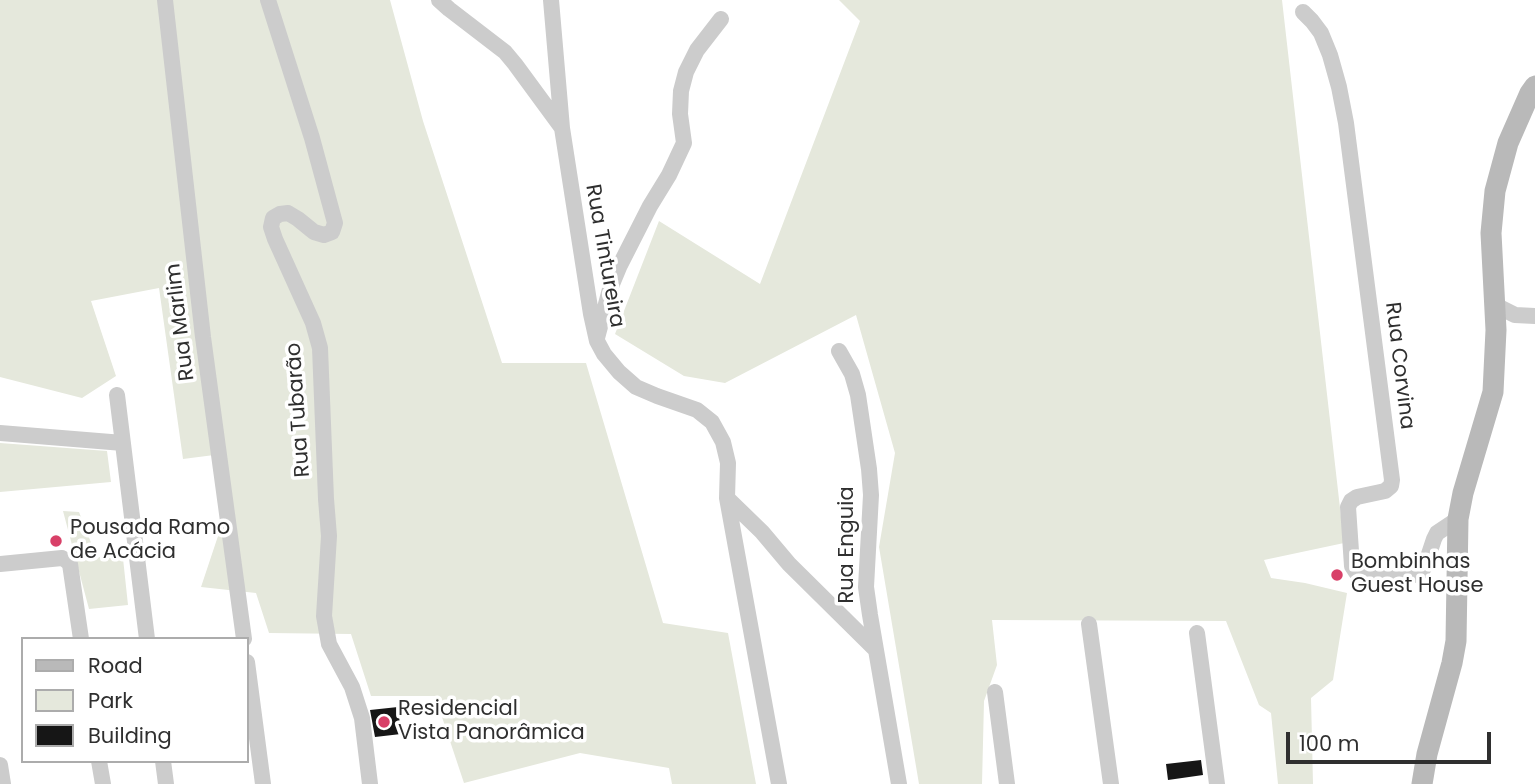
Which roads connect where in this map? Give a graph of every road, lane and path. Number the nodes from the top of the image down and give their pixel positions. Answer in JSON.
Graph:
{"nodes":[{"id":1,"x":164,"y":0,"type":"edge"},
{"id":2,"x":268,"y":0,"type":"edge"},
{"id":3,"x":439,"y":0,"type":"edge"},
{"id":4,"x":551,"y":0,"type":"edge"},
{"id":5,"x":1303,"y":12,"type":"dead end"},
{"id":6,"x":721,"y":19,"type":"dead end"},
{"id":7,"x":1535,"y":86,"type":"edge"},
{"id":8,"x":1535,"y":102,"type":"edge"},
{"id":9,"x":562,"y":128,"type":"junction"},
{"id":10,"x":1508,"y":143,"type":"junction"},
{"id":11,"x":1494,"y":305,"type":"junction"},
{"id":12,"x":1535,"y":316,"type":"edge"},
{"id":13,"x":597,"y":341,"type":"junction"},
{"id":14,"x":839,"y":351,"type":"dead end"},
{"id":15,"x":117,"y":395,"type":"dead end"},
{"id":16,"x":0,"y":433,"type":"edge"},
{"id":17,"x":123,"y":443,"type":"junction"},
{"id":18,"x":727,"y":498,"type":"junction"},
{"id":19,"x":1458,"y":519,"type":"junction"},
{"id":20,"x":0,"y":564,"type":"edge"},
{"id":21,"x":1089,"y":624,"type":"dead end"},
{"id":22,"x":1197,"y":633,"type":"dead end"},
{"id":23,"x":81,"y":637,"type":"edge"},
{"id":24,"x":148,"y":637,"type":"edge"},
{"id":25,"x":244,"y":637,"type":"edge"},
{"id":26,"x":875,"y":649,"type":"junction"},
{"id":27,"x":248,"y":670,"type":"edge"},
{"id":28,"x":995,"y":692,"type":"dead end"},
{"id":29,"x":99,"y":763,"type":"edge"},
{"id":30,"x":163,"y":763,"type":"edge"},
{"id":31,"x":0,"y":765,"type":"edge"},
{"id":32,"x":3,"y":784,"type":"edge"},
{"id":33,"x":103,"y":784,"type":"edge"},
{"id":34,"x":166,"y":784,"type":"edge"},
{"id":35,"x":263,"y":784,"type":"edge"},
{"id":36,"x":370,"y":784,"type":"edge"},
{"id":37,"x":779,"y":784,"type":"edge"},
{"id":38,"x":900,"y":784,"type":"edge"},
{"id":39,"x":1007,"y":784,"type":"edge"},
{"id":40,"x":1111,"y":784,"type":"edge"},
{"id":41,"x":1217,"y":784,"type":"edge"},
{"id":42,"x":1422,"y":784,"type":"edge"}],
"edges":[{"from":1,"to":25,"type":"street","name":"Rua Marlim"},
{"from":2,"to":36,"type":"street","name":"Rua Tubarão"},
{"from":3,"to":9,"type":"street"},
{"from":4,"to":9,"type":"street","name":"Rua Tintureira"},
{"from":5,"to":19,"type":"street","name":"Rua Corvina"},
{"from":6,"to":13,"type":"street"},
{"from":7,"to":10,"type":"main road"},
{"from":8,"to":10,"type":"main road"},
{"from":9,"to":13,"type":"street","name":"Rua Tintureira"},
{"from":10,"to":11,"type":"main road"},
{"from":11,"to":12,"type":"street"},
{"from":11,"to":19,"type":"main road"},
{"from":13,"to":18,"type":"street","name":"Rua Tintureira"},
{"from":14,"to":26,"type":"street","name":"Rua Enguia"},
{"from":15,"to":17,"type":"street"},
{"from":16,"to":17,"type":"street"},
{"from":17,"to":24,"type":"street"},
{"from":18,"to":26,"type":"street"},
{"from":18,"to":37,"type":"street","name":"Rua Tintureira"},
{"from":19,"to":42,"type":"main road"},
{"from":20,"to":23,"type":"street"},
{"from":21,"to":40,"type":"street"},
{"from":22,"to":41,"type":"street"},
{"from":26,"to":38,"type":"street","name":"Rua Enguia"},
{"from":27,"to":35,"type":"street"},
{"from":28,"to":39,"type":"street"},
{"from":29,"to":33,"type":"street"},
{"from":30,"to":34,"type":"street"},
{"from":31,"to":32,"type":"street"}]}
